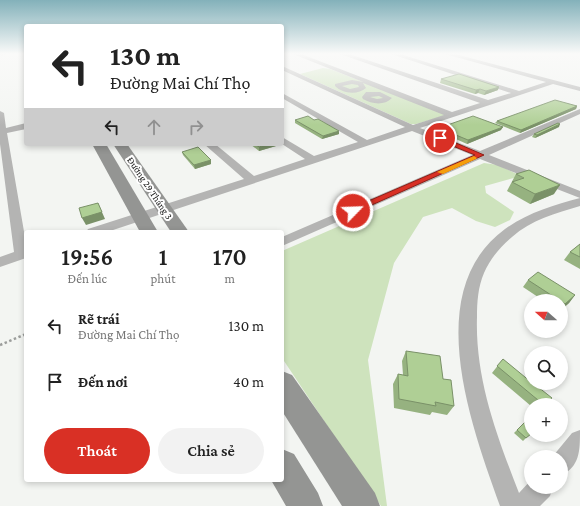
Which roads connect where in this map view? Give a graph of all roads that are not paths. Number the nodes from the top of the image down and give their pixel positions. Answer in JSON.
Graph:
{"nodes":[{"id":1,"x":304,"y":78,"type":"edge"},
{"id":2,"x":331,"y":78,"type":"dead end"},
{"id":3,"x":355,"y":78,"type":"edge"},
{"id":4,"x":412,"y":78,"type":"edge"},
{"id":5,"x":470,"y":78,"type":"edge"},
{"id":6,"x":536,"y":78,"type":"edge"},
{"id":7,"x":552,"y":82,"type":"junction"},
{"id":8,"x":580,"y":89,"type":"edge"},
{"id":9,"x":519,"y":93,"type":"junction"},
{"id":10,"x":284,"y":96,"type":"edge"},
{"id":11,"x":488,"y":103,"type":"junction"},
{"id":12,"x":394,"y":105,"type":"dead end"},
{"id":13,"x":580,"y":111,"type":"edge"},
{"id":14,"x":0,"y":113,"type":"edge"},
{"id":15,"x":420,"y":115,"type":"dead end"},
{"id":16,"x":452,"y":115,"type":"junction"},
{"id":17,"x":433,"y":121,"type":"junction"},
{"id":18,"x":24,"y":126,"type":"edge"},
{"id":19,"x":413,"y":128,"type":"junction"},
{"id":20,"x":1,"y":131,"type":"edge"},
{"id":21,"x":284,"y":141,"type":"edge"},
{"id":22,"x":366,"y":143,"type":"junction"},
{"id":23,"x":100,"y":146,"type":"edge"},
{"id":24,"x":121,"y":146,"type":"edge"},
{"id":25,"x":211,"y":146,"type":"edge"},
{"id":26,"x":480,"y":155,"type":"junction"},
{"id":27,"x":313,"y":160,"type":"junction"},
{"id":28,"x":252,"y":180,"type":"junction"},
{"id":29,"x":580,"y":195,"type":"edge"},
{"id":30,"x":580,"y":202,"type":"edge"},
{"id":31,"x":164,"y":209,"type":"junction"},
{"id":32,"x":140,"y":217,"type":"junction"},
{"id":33,"x":99,"y":230,"type":"edge"},
{"id":34,"x":148,"y":230,"type":"edge"},
{"id":35,"x":179,"y":230,"type":"edge"},
{"id":36,"x":284,"y":241,"type":"edge"},
{"id":37,"x":23,"y":254,"type":"edge"},
{"id":38,"x":0,"y":262,"type":"edge"},
{"id":39,"x":284,"y":389,"type":"edge"},
{"id":40,"x":580,"y":442,"type":"edge"},
{"id":41,"x":568,"y":456,"type":"edge"},
{"id":42,"x":284,"y":469,"type":"edge"},
{"id":43,"x":535,"y":494,"type":"edge"},
{"id":44,"x":305,"y":506,"type":"edge"},
{"id":45,"x":362,"y":506,"type":"edge"},
{"id":46,"x":512,"y":506,"type":"edge"},
{"id":47,"x":524,"y":506,"type":"edge"}],
"edges":[{"from":1,"to":19,"type":"street"},
{"from":2,"to":12,"type":"street"},
{"from":3,"to":16,"type":"street"},
{"from":4,"to":11,"type":"street"},
{"from":5,"to":9,"type":"street"},
{"from":6,"to":7,"type":"street"},
{"from":7,"to":8,"type":"street"},
{"from":7,"to":9,"type":"street"},
{"from":9,"to":11,"type":"street"},
{"from":10,"to":22,"type":"street"},
{"from":11,"to":16,"type":"street"},
{"from":13,"to":26,"type":"street"},
{"from":14,"to":20,"type":"street"},
{"from":15,"to":17,"type":"street"},
{"from":16,"to":17,"type":"street"},
{"from":17,"to":19,"type":"street"},
{"from":18,"to":20,"type":"street"},
{"from":19,"to":22,"type":"street"},
{"from":19,"to":26,"type":"street"},
{"from":20,"to":37,"type":"street"},
{"from":21,"to":27,"type":"street"},
{"from":22,"to":27,"type":"street"},
{"from":23,"to":32,"type":"street","name":"Đường 29 Tháng 3"},
{"from":24,"to":31,"type":"street","name":"Đường 29 Tháng 3"},
{"from":25,"to":28,"type":"street"},
{"from":26,"to":29,"type":"street"},
{"from":26,"to":36,"type":"street"},
{"from":27,"to":28,"type":"street"},
{"from":28,"to":31,"type":"street"},
{"from":30,"to":46,"type":"street"},
{"from":31,"to":32,"type":"street"},
{"from":31,"to":35,"type":"street","name":"Đường 29 Tháng 3"},
{"from":32,"to":33,"type":"street"},
{"from":32,"to":34,"type":"street","name":"Đường 29 Tháng 3"},
{"from":37,"to":38,"type":"street"},
{"from":39,"to":45,"type":"street"},
{"from":40,"to":41,"type":"street"},
{"from":42,"to":44,"type":"street"},
{"from":43,"to":47,"type":"street"}]}
